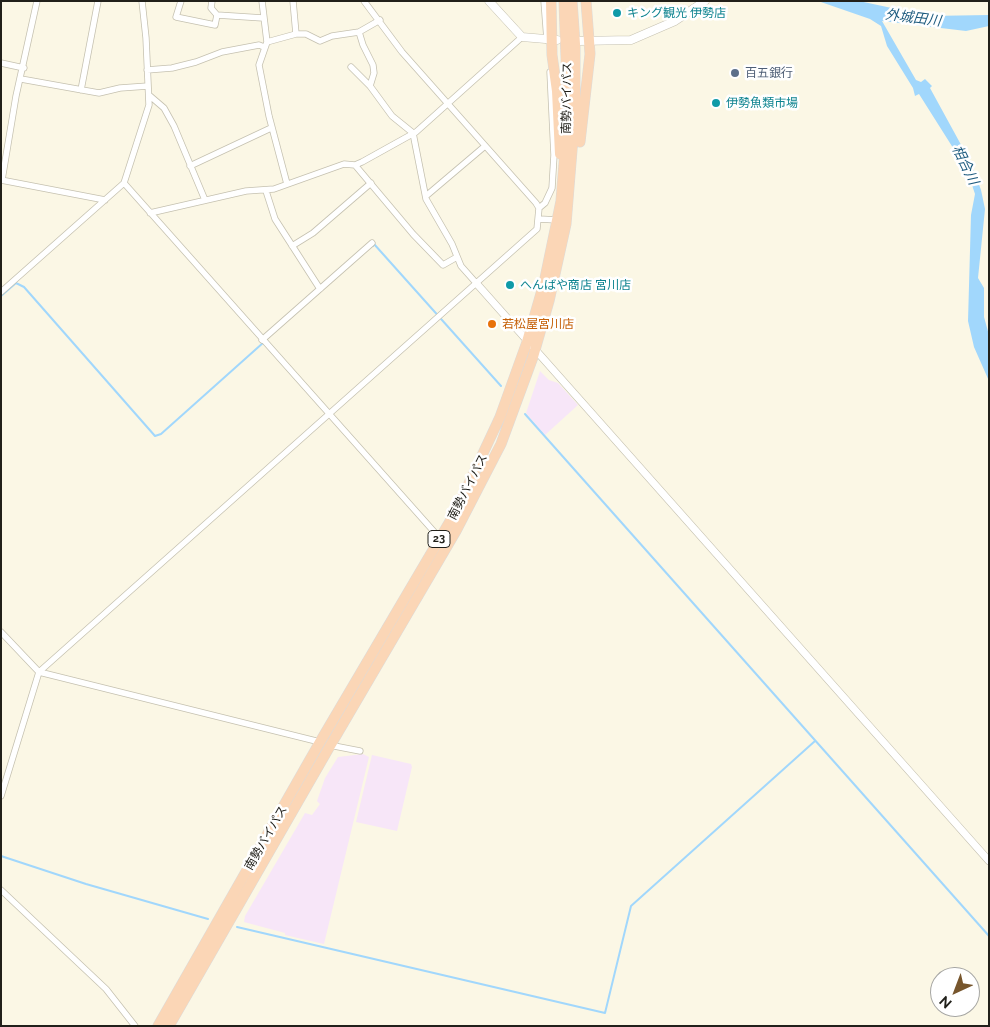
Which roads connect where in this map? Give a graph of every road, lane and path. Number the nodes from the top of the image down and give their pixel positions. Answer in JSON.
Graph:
{"nodes":[{"id":1,"x":37,"y":1,"type":"edge"},
{"id":2,"x":98,"y":1,"type":"edge"},
{"id":3,"x":142,"y":1,"type":"edge"},
{"id":4,"x":181,"y":1,"type":"edge"},
{"id":5,"x":212,"y":1,"type":"edge"},
{"id":6,"x":262,"y":1,"type":"edge"},
{"id":7,"x":293,"y":1,"type":"edge"},
{"id":8,"x":364,"y":1,"type":"edge"},
{"id":9,"x":489,"y":1,"type":"edge"},
{"id":10,"x":544,"y":1,"type":"edge"},
{"id":11,"x":551,"y":1,"type":"edge"},
{"id":12,"x":564,"y":1,"type":"edge"},
{"id":13,"x":572,"y":1,"type":"edge"},
{"id":14,"x":705,"y":1,"type":"edge"},
{"id":15,"x":588,"y":4,"type":"edge"},
{"id":16,"x":217,"y":15,"type":"junction"},
{"id":17,"x":263,"y":18,"type":"junction"},
{"id":18,"x":380,"y":20,"type":"junction"},
{"id":19,"x":359,"y":32,"type":"junction"},
{"id":20,"x":296,"y":34,"type":"junction"},
{"id":21,"x":522,"y":37,"type":"junction"},
{"id":22,"x":552,"y":40,"type":"junction"},
{"id":23,"x":579,"y":41,"type":"dead end"},
{"id":24,"x":590,"y":41,"type":"junction"},
{"id":25,"x":266,"y":44,"type":"junction"},
{"id":26,"x":552,"y":55,"type":"junction"},
{"id":27,"x":1,"y":64,"type":"edge"},
{"id":28,"x":351,"y":66,"type":"dead end"},
{"id":29,"x":24,"y":68,"type":"junction"},
{"id":30,"x":147,"y":70,"type":"junction"},
{"id":31,"x":21,"y":79,"type":"junction"},
{"id":32,"x":148,"y":86,"type":"junction"},
{"id":33,"x":370,"y":86,"type":"junction"},
{"id":34,"x":81,"y":90,"type":"junction"},
{"id":35,"x":150,"y":96,"type":"junction"},
{"id":36,"x":448,"y":104,"type":"junction"},
{"id":37,"x":272,"y":128,"type":"junction"},
{"id":38,"x":413,"y":133,"type":"junction"},
{"id":39,"x":485,"y":146,"type":"junction"},
{"id":40,"x":355,"y":165,"type":"junction"},
{"id":41,"x":190,"y":166,"type":"junction"},
{"id":42,"x":2,"y":180,"type":"edge"},
{"id":43,"x":371,"y":183,"type":"junction"},
{"id":44,"x":124,"y":184,"type":"junction"},
{"id":45,"x":287,"y":184,"type":"junction"},
{"id":46,"x":266,"y":190,"type":"junction"},
{"id":47,"x":426,"y":196,"type":"junction"},
{"id":48,"x":105,"y":200,"type":"junction"},
{"id":49,"x":204,"y":200,"type":"junction"},
{"id":50,"x":539,"y":208,"type":"junction"},
{"id":51,"x":150,"y":213,"type":"junction"},
{"id":52,"x":539,"y":220,"type":"junction"},
{"id":53,"x":561,"y":221,"type":"junction"},
{"id":54,"x":372,"y":243,"type":"dead end"},
{"id":55,"x":292,"y":246,"type":"junction"},
{"id":56,"x":458,"y":257,"type":"junction"},
{"id":57,"x":476,"y":284,"type":"junction"},
{"id":58,"x":320,"y":289,"type":"junction"},
{"id":59,"x":1,"y":292,"type":"edge"},
{"id":60,"x":264,"y":341,"type":"junction"},
{"id":61,"x":527,"y":342,"type":"junction"},
{"id":62,"x":535,"y":352,"type":"junction"},
{"id":63,"x":330,"y":415,"type":"junction"},
{"id":64,"x":437,"y":535,"type":"dead end"},
{"id":65,"x":1,"y":632,"type":"edge"},
{"id":66,"x":39,"y":672,"type":"junction"},
{"id":67,"x":325,"y":744,"type":"junction"},
{"id":68,"x":360,"y":751,"type":"dead end"},
{"id":69,"x":1,"y":796,"type":"edge"},
{"id":70,"x":989,"y":862,"type":"edge"},
{"id":71,"x":1,"y":890,"type":"edge"},
{"id":72,"x":135,"y":1026,"type":"edge"},
{"id":73,"x":158,"y":1026,"type":"edge"},
{"id":74,"x":169,"y":1026,"type":"edge"}],
"edges":[{"from":1,"to":29,"type":"street"},
{"from":2,"to":34,"type":"street"},
{"from":3,"to":30,"type":"street"},
{"from":4,"to":16,"type":"street"},
{"from":5,"to":16,"type":"street"},
{"from":6,"to":17,"type":"street"},
{"from":7,"to":20,"type":"street"},
{"from":8,"to":18,"type":"street"},
{"from":9,"to":21,"type":"main road"},
{"from":10,"to":22,"type":"street"},
{"from":11,"to":22,"type":"highway"},
{"from":12,"to":53,"type":"highway","name":"南勢バイパス","number":"23"},
{"from":13,"to":53,"type":"highway","name":"南勢バイパス","number":"23"},
{"from":14,"to":24,"type":"main road"},
{"from":15,"to":24,"type":"highway"},
{"from":16,"to":17,"type":"street"},
{"from":17,"to":25,"type":"street"},
{"from":18,"to":19,"type":"street"},
{"from":18,"to":36,"type":"street"},
{"from":19,"to":20,"type":"street"},
{"from":19,"to":33,"type":"street"},
{"from":20,"to":25,"type":"street"},
{"from":21,"to":22,"type":"main road"},
{"from":21,"to":36,"type":"street"},
{"from":22,"to":26,"type":"highway"},
{"from":23,"to":24,"type":"main road"},
{"from":24,"to":53,"type":"highway"},
{"from":25,"to":30,"type":"street"},
{"from":25,"to":37,"type":"street"},
{"from":26,"to":50,"type":"street"},
{"from":26,"to":53,"type":"highway"},
{"from":27,"to":29,"type":"street"},
{"from":28,"to":33,"type":"street"},
{"from":29,"to":31,"type":"street"},
{"from":30,"to":32,"type":"street"},
{"from":31,"to":34,"type":"street"},
{"from":31,"to":42,"type":"street"},
{"from":32,"to":34,"type":"street"},
{"from":32,"to":35,"type":"street"},
{"from":33,"to":38,"type":"street"},
{"from":35,"to":41,"type":"street"},
{"from":35,"to":44,"type":"street"},
{"from":36,"to":38,"type":"street"},
{"from":36,"to":39,"type":"street"},
{"from":37,"to":41,"type":"street"},
{"from":37,"to":45,"type":"street"},
{"from":38,"to":40,"type":"street"},
{"from":38,"to":47,"type":"street"},
{"from":39,"to":47,"type":"street"},
{"from":39,"to":50,"type":"street"},
{"from":40,"to":43,"type":"street"},
{"from":40,"to":45,"type":"street"},
{"from":41,"to":49,"type":"street"},
{"from":42,"to":48,"type":"street"},
{"from":43,"to":55,"type":"street"},
{"from":43,"to":56,"type":"street"},
{"from":44,"to":48,"type":"street"},
{"from":44,"to":51,"type":"street"},
{"from":45,"to":46,"type":"street"},
{"from":46,"to":49,"type":"street"},
{"from":46,"to":55,"type":"street"},
{"from":47,"to":56,"type":"street"},
{"from":48,"to":59,"type":"street"},
{"from":49,"to":51,"type":"street"},
{"from":50,"to":52,"type":"street"},
{"from":51,"to":60,"type":"street"},
{"from":52,"to":53,"type":"street"},
{"from":52,"to":57,"type":"street"},
{"from":53,"to":61,"type":"highway","name":"南勢バイパス","number":"23"},
{"from":53,"to":62,"type":"highway","name":"南勢バイパス","number":"23"},
{"from":54,"to":58,"type":"street"},
{"from":55,"to":58,"type":"street"},
{"from":56,"to":57,"type":"street"},
{"from":57,"to":61,"type":"street"},
{"from":57,"to":63,"type":"street"},
{"from":58,"to":60,"type":"street"},
{"from":60,"to":63,"type":"street"},
{"from":61,"to":62,"type":"street"},
{"from":61,"to":67,"type":"highway","name":"南勢バイパス","number":"23"},
{"from":62,"to":67,"type":"highway","name":"南勢バイパス","number":"23"},
{"from":62,"to":70,"type":"street"},
{"from":63,"to":64,"type":"street"},
{"from":63,"to":66,"type":"street"},
{"from":65,"to":66,"type":"street"},
{"from":66,"to":67,"type":"street"},
{"from":66,"to":69,"type":"street"},
{"from":67,"to":68,"type":"street"},
{"from":67,"to":73,"type":"highway","name":"南勢バイパス","number":"23"},
{"from":67,"to":74,"type":"highway","name":"南勢バイパス","number":"23"},
{"from":71,"to":72,"type":"street"}]}
